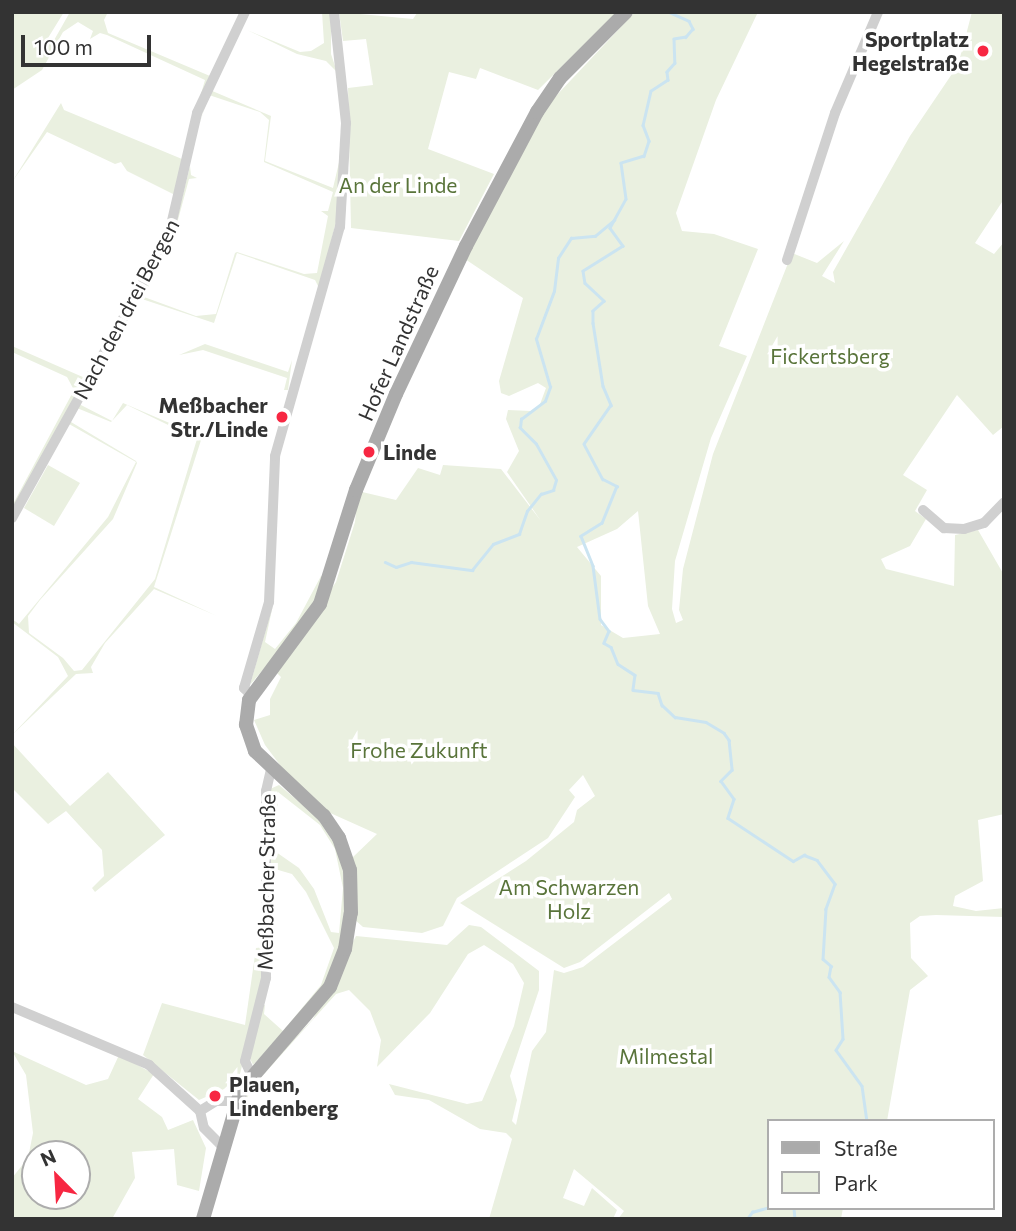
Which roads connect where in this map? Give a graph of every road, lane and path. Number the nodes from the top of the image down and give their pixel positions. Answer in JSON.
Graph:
{"nodes":[{"id":1,"x":245,"y":12,"type":"edge"},
{"id":2,"x":334,"y":12,"type":"edge"},
{"id":3,"x":626,"y":12,"type":"edge"},
{"id":4,"x":878,"y":12,"type":"edge"},
{"id":5,"x":787,"y":260,"type":"dead end"},
{"id":6,"x":1004,"y":502,"type":"edge"},
{"id":7,"x":923,"y":510,"type":"dead end"},
{"id":8,"x":12,"y":518,"type":"edge"},
{"id":9,"x":251,"y":695,"type":"junction"},
{"id":10,"x":271,"y":770,"type":"junction"},
{"id":11,"x":12,"y":1007,"type":"edge"},
{"id":12,"x":251,"y":1074,"type":"junction"},
{"id":13,"x":236,"y":1101,"type":"junction"},
{"id":14,"x":200,"y":1111,"type":"junction"},
{"id":15,"x":222,"y":1146,"type":"junction"},
{"id":16,"x":203,"y":1219,"type":"edge"}],
"edges":[{"from":1,"to":8,"type":"street","name":"Nach den drei Bergen"},
{"from":2,"to":9,"type":"street"},
{"from":3,"to":9,"type":"main road","name":"Hofer Landstraße"},
{"from":4,"to":5,"type":"street"},
{"from":6,"to":7,"type":"street"},
{"from":9,"to":10,"type":"main road"},
{"from":10,"to":12,"type":"street","name":"Meßbacher Straße"},
{"from":10,"to":12,"type":"main road"},
{"from":11,"to":14,"type":"street"},
{"from":12,"to":13,"type":"main road"},
{"from":13,"to":14,"type":"street"},
{"from":13,"to":15,"type":"main road"},
{"from":14,"to":15,"type":"street"},
{"from":15,"to":16,"type":"main road"}]}
